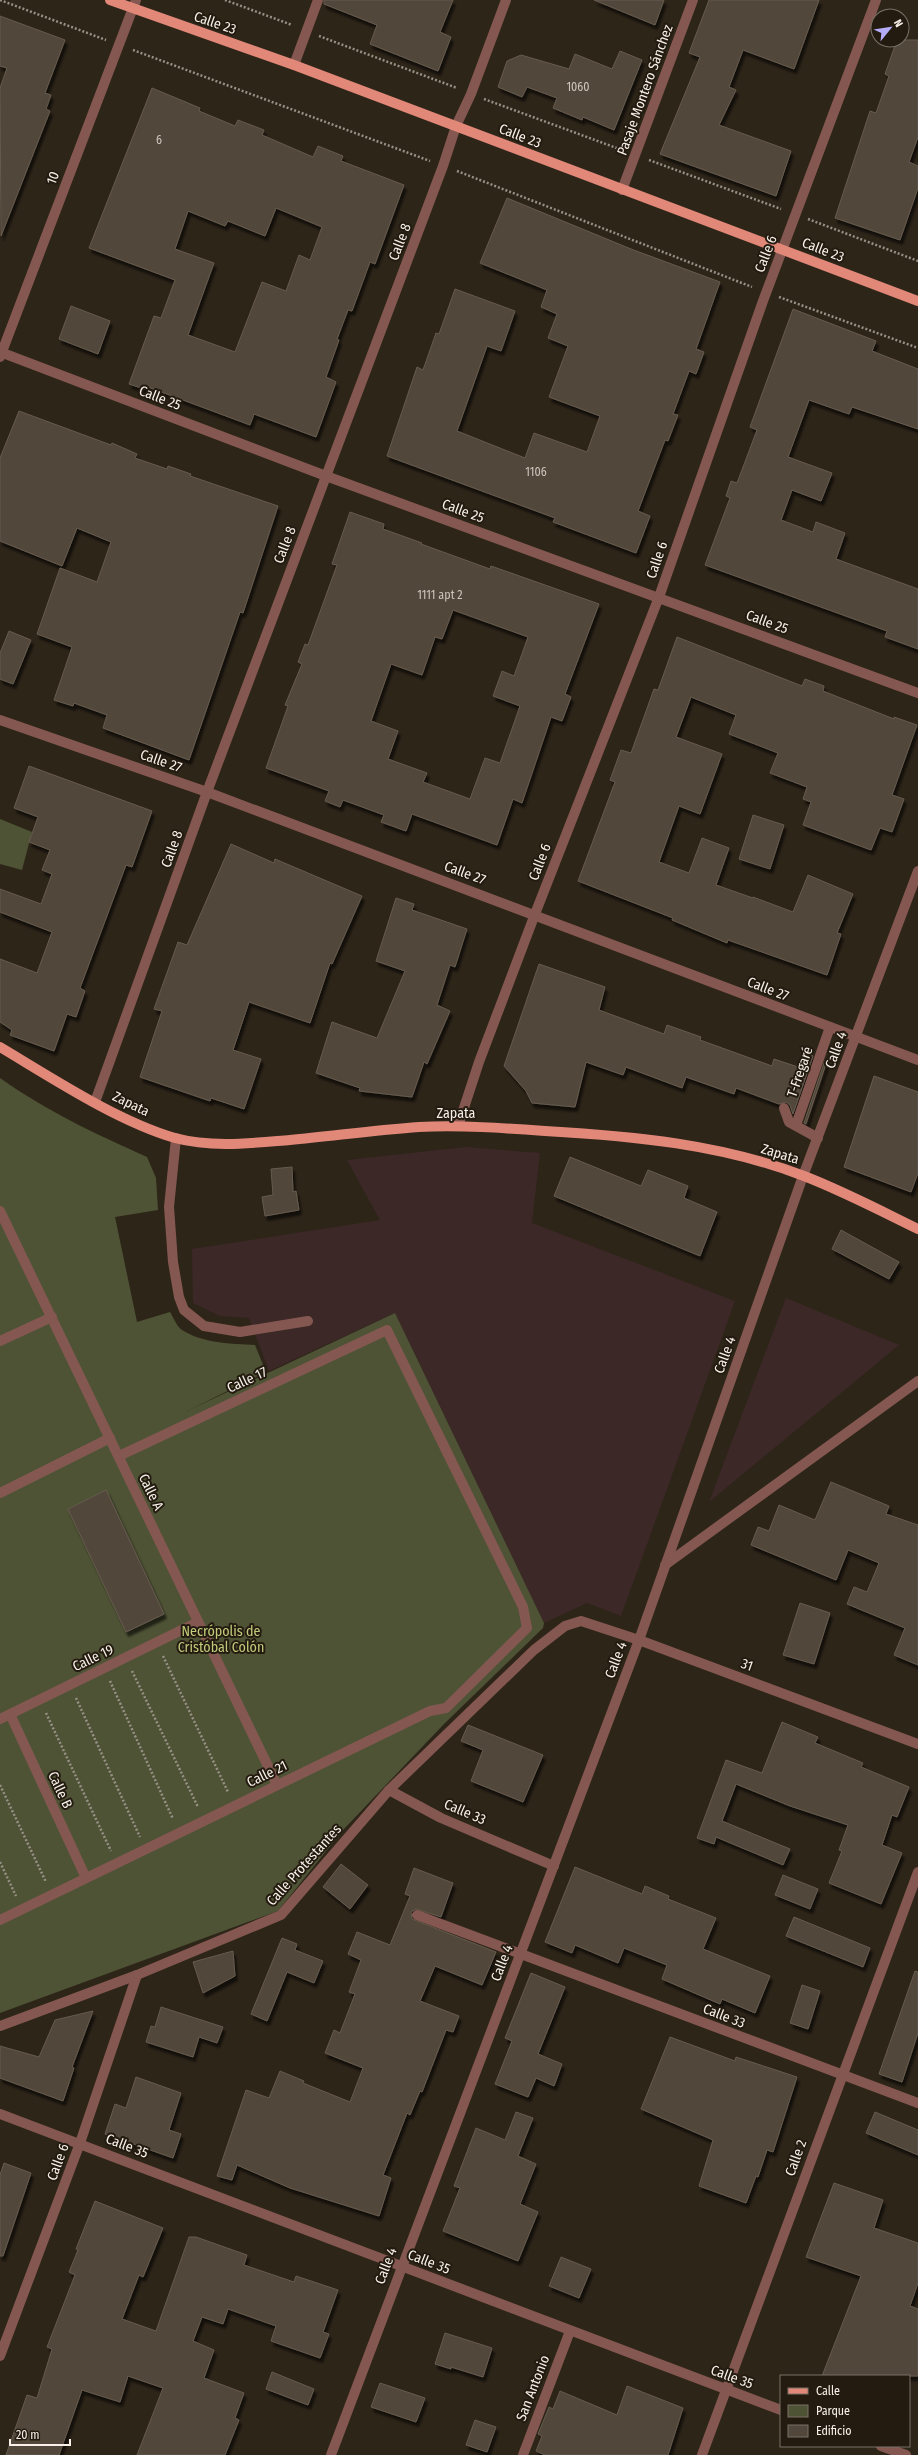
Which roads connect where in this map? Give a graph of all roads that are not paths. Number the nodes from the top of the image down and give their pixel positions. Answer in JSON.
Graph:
{"nodes":[{"id":1,"x":110,"y":0,"type":"edge"},
{"id":2,"x":318,"y":0,"type":"edge"},
{"id":3,"x":506,"y":0,"type":"edge"},
{"id":4,"x":693,"y":0,"type":"edge"},
{"id":5,"x":876,"y":0,"type":"edge"},
{"id":6,"x":134,"y":4,"type":"edge"},
{"id":7,"x":294,"y":65,"type":"junction"},
{"id":8,"x":456,"y":126,"type":"junction"},
{"id":9,"x":622,"y":190,"type":"junction"},
{"id":10,"x":783,"y":250,"type":"junction"},
{"id":11,"x":918,"y":301,"type":"edge"},
{"id":12,"x":1,"y":354,"type":"edge"},
{"id":13,"x":326,"y":476,"type":"junction"},
{"id":14,"x":659,"y":597,"type":"junction"},
{"id":15,"x":918,"y":693,"type":"edge"},
{"id":16,"x":0,"y":720,"type":"edge"},
{"id":17,"x":207,"y":792,"type":"junction"},
{"id":18,"x":918,"y":871,"type":"edge"},
{"id":19,"x":535,"y":914,"type":"junction"},
{"id":20,"x":830,"y":1027,"type":"junction"},
{"id":21,"x":856,"y":1037,"type":"junction"},
{"id":22,"x":0,"y":1047,"type":"edge"},
{"id":23,"x":918,"y":1060,"type":"edge"},
{"id":24,"x":95,"y":1102,"type":"junction"},
{"id":25,"x":784,"y":1108,"type":"dead end"},
{"id":26,"x":796,"y":1125,"type":"junction"},
{"id":27,"x":458,"y":1126,"type":"junction"},
{"id":28,"x":176,"y":1138,"type":"junction"},
{"id":29,"x":818,"y":1138,"type":"junction"},
{"id":30,"x":803,"y":1176,"type":"junction"},
{"id":31,"x":0,"y":1211,"type":"edge"},
{"id":32,"x":918,"y":1229,"type":"edge"},
{"id":33,"x":52,"y":1317,"type":"junction"},
{"id":34,"x":308,"y":1321,"type":"dead end"},
{"id":35,"x":0,"y":1341,"type":"edge"},
{"id":36,"x":918,"y":1381,"type":"edge"},
{"id":37,"x":110,"y":1438,"type":"junction"},
{"id":38,"x":119,"y":1456,"type":"junction"},
{"id":39,"x":0,"y":1493,"type":"edge"},
{"id":40,"x":665,"y":1565,"type":"junction"},
{"id":41,"x":198,"y":1622,"type":"junction"},
{"id":42,"x":565,"y":1626,"type":"joint"},
{"id":43,"x":527,"y":1628,"type":"joint"},
{"id":44,"x":639,"y":1640,"type":"junction"},
{"id":45,"x":10,"y":1714,"type":"junction"},
{"id":46,"x":0,"y":1719,"type":"edge"},
{"id":47,"x":918,"y":1744,"type":"edge"},
{"id":48,"x":277,"y":1785,"type":"junction"},
{"id":49,"x":389,"y":1790,"type":"junction"},
{"id":50,"x":554,"y":1866,"type":"junction"},
{"id":51,"x":918,"y":1872,"type":"edge"},
{"id":52,"x":86,"y":1878,"type":"junction"},
{"id":53,"x":416,"y":1914,"type":"dead end"},
{"id":54,"x":0,"y":1920,"type":"edge"},
{"id":55,"x":520,"y":1954,"type":"junction"},
{"id":56,"x":137,"y":1975,"type":"junction"},
{"id":57,"x":0,"y":2026,"type":"edge"},
{"id":58,"x":842,"y":2076,"type":"junction"},
{"id":59,"x":918,"y":2103,"type":"edge"},
{"id":60,"x":0,"y":2114,"type":"edge"},
{"id":61,"x":80,"y":2143,"type":"junction"},
{"id":62,"x":401,"y":2266,"type":"junction"},
{"id":63,"x":570,"y":2331,"type":"junction"},
{"id":64,"x":0,"y":2356,"type":"edge"},
{"id":65,"x":726,"y":2390,"type":"junction"},
{"id":66,"x":780,"y":2410,"type":"edge"},
{"id":67,"x":884,"y":2447,"type":"edge"},
{"id":68,"x":330,"y":2455,"type":"edge"},
{"id":69,"x":523,"y":2455,"type":"edge"},
{"id":70,"x":702,"y":2455,"type":"edge"},
{"id":71,"x":906,"y":2455,"type":"edge"}],
"edges":[{"from":1,"to":6,"type":"main road","name":"Calle 23"},
{"from":2,"to":7,"type":"street"},
{"from":3,"to":8,"type":"street","name":"Calle 8"},
{"from":4,"to":9,"type":"street","name":"Pasaje Montero Sánchez"},
{"from":5,"to":10,"type":"street","name":"Calle 6"},
{"from":6,"to":7,"type":"main road","name":"Calle 23"},
{"from":6,"to":12,"type":"street","name":"10"},
{"from":7,"to":8,"type":"main road","name":"Calle 23"},
{"from":8,"to":9,"type":"main road","name":"Calle 23"},
{"from":8,"to":13,"type":"street","name":"Calle 8"},
{"from":9,"to":10,"type":"main road","name":"Calle 23"},
{"from":10,"to":11,"type":"main road","name":"Calle 23"},
{"from":10,"to":14,"type":"street","name":"Calle 6"},
{"from":12,"to":13,"type":"street","name":"Calle 25"},
{"from":13,"to":14,"type":"street","name":"Calle 25"},
{"from":13,"to":17,"type":"street","name":"Calle 8"},
{"from":14,"to":15,"type":"street","name":"Calle 25"},
{"from":14,"to":19,"type":"street","name":"Calle 6"},
{"from":16,"to":17,"type":"street","name":"Calle 27"},
{"from":17,"to":19,"type":"street","name":"Calle 27"},
{"from":17,"to":24,"type":"street","name":"Calle 8"},
{"from":18,"to":21,"type":"street","name":"Calle 4"},
{"from":19,"to":20,"type":"street","name":"Calle 27"},
{"from":19,"to":27,"type":"street","name":"Calle 6"},
{"from":20,"to":21,"type":"street","name":"Calle 27"},
{"from":20,"to":26,"type":"street","name":"T-Fregaré"},
{"from":21,"to":23,"type":"street","name":"Calle 27"},
{"from":21,"to":29,"type":"street","name":"Calle 4"},
{"from":22,"to":24,"type":"main road","name":"Zapata"},
{"from":24,"to":28,"type":"main road","name":"Zapata"},
{"from":25,"to":26,"type":"street","name":"T-Fregaré"},
{"from":26,"to":29,"type":"street","name":"T-Fregaré"},
{"from":27,"to":28,"type":"main road","name":"Zapata"},
{"from":27,"to":30,"type":"main road","name":"Zapata"},
{"from":28,"to":34,"type":"street"},
{"from":29,"to":30,"type":"street","name":"Calle 4"},
{"from":30,"to":32,"type":"main road","name":"Zapata"},
{"from":30,"to":40,"type":"street","name":"Calle 4"},
{"from":31,"to":33,"type":"street","name":"Calle A"},
{"from":33,"to":35,"type":"street"},
{"from":33,"to":37,"type":"street","name":"Calle A"},
{"from":36,"to":40,"type":"street"},
{"from":37,"to":38,"type":"street","name":"Calle A"},
{"from":37,"to":39,"type":"street"},
{"from":38,"to":41,"type":"street","name":"Calle A"},
{"from":38,"to":43,"type":"street","name":"Calle 17"},
{"from":40,"to":44,"type":"street","name":"Calle 4"},
{"from":41,"to":45,"type":"street","name":"Calle 19"},
{"from":41,"to":48,"type":"street","name":"Calle A"},
{"from":42,"to":44,"type":"street","name":"31"},
{"from":42,"to":49,"type":"street","name":"Calle Protestantes"},
{"from":43,"to":48,"type":"street","name":"Calle 21"},
{"from":44,"to":47,"type":"street","name":"31"},
{"from":44,"to":50,"type":"street","name":"Calle 4"},
{"from":45,"to":46,"type":"street","name":"Calle 19"},
{"from":45,"to":52,"type":"street","name":"Calle B"},
{"from":48,"to":52,"type":"street","name":"Calle 21"},
{"from":49,"to":50,"type":"street","name":"Calle 33"},
{"from":49,"to":56,"type":"street","name":"Calle Protestantes"},
{"from":50,"to":55,"type":"street","name":"Calle 4"},
{"from":51,"to":58,"type":"street","name":"Calle 2"},
{"from":52,"to":54,"type":"street","name":"Calle 21"},
{"from":53,"to":55,"type":"street","name":"Calle 33"},
{"from":55,"to":58,"type":"street","name":"Calle 33"},
{"from":55,"to":62,"type":"street","name":"Calle 4"},
{"from":56,"to":57,"type":"street","name":"Calle Protestantes"},
{"from":56,"to":61,"type":"street","name":"Calle 6"},
{"from":58,"to":59,"type":"street","name":"Calle 33"},
{"from":58,"to":65,"type":"street","name":"Calle 2"},
{"from":60,"to":61,"type":"street","name":"Calle 35"},
{"from":61,"to":62,"type":"street","name":"Calle 35"},
{"from":61,"to":64,"type":"street","name":"Calle 6"},
{"from":62,"to":63,"type":"street","name":"Calle 35"},
{"from":62,"to":68,"type":"street","name":"Calle 4"},
{"from":63,"to":65,"type":"street","name":"Calle 35"},
{"from":63,"to":69,"type":"street","name":"San Antonio"},
{"from":65,"to":66,"type":"street","name":"Calle 35"},
{"from":65,"to":70,"type":"street","name":"Calle 2"},
{"from":67,"to":71,"type":"street"}]}
